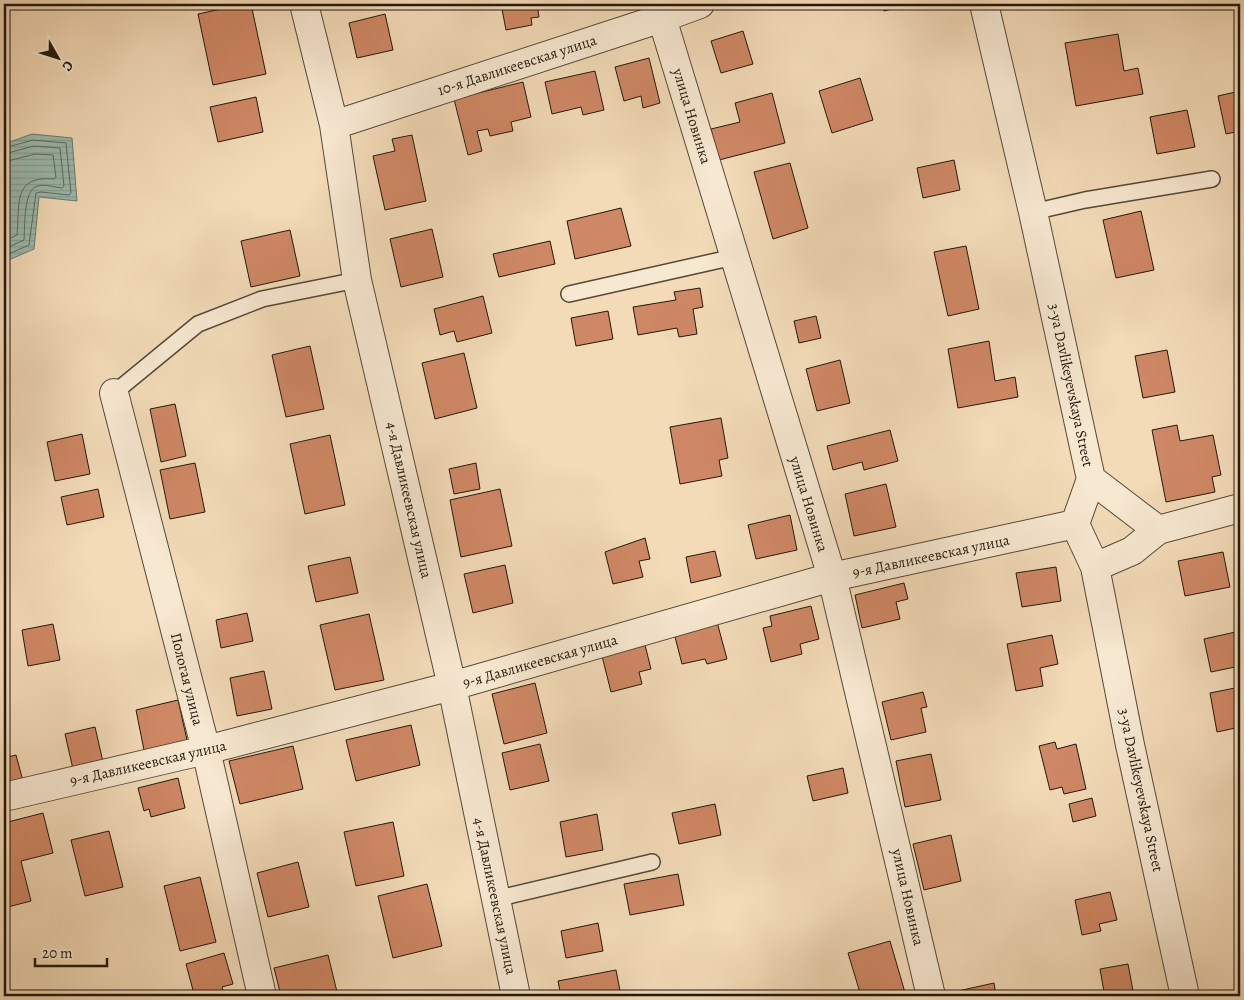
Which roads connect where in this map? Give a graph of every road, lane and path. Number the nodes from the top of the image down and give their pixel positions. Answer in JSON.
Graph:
{"nodes":[{"id":1,"x":304,"y":4,"type":"edge"},
{"id":2,"x":700,"y":4,"type":"edge"},
{"id":3,"x":984,"y":4,"type":"edge"},
{"id":4,"x":662,"y":18,"type":"junction"},
{"id":5,"x":334,"y":125,"type":"junction"},
{"id":6,"x":1212,"y":179,"type":"dead end"},
{"id":7,"x":1033,"y":212,"type":"junction"},
{"id":8,"x":734,"y":257,"type":"junction"},
{"id":9,"x":357,"y":280,"type":"junction"},
{"id":10,"x":569,"y":294,"type":"dead end"},
{"id":11,"x":114,"y":392,"type":"joint"},
{"id":12,"x":1091,"y":479,"type":"junction"},
{"id":13,"x":1240,"y":508,"type":"edge"},
{"id":14,"x":1075,"y":524,"type":"junction"},
{"id":15,"x":1158,"y":530,"type":"junction"},
{"id":16,"x":1095,"y":567,"type":"junction"},
{"id":17,"x":832,"y":577,"type":"junction"},
{"id":18,"x":452,"y":686,"type":"junction"},
{"id":19,"x":206,"y":750,"type":"junction"},
{"id":20,"x":4,"y":797,"type":"edge"},
{"id":21,"x":652,"y":862,"type":"dead end"},
{"id":22,"x":495,"y":899,"type":"junction"},
{"id":23,"x":262,"y":996,"type":"edge"},
{"id":24,"x":516,"y":996,"type":"edge"},
{"id":25,"x":932,"y":996,"type":"edge"},
{"id":26,"x":1185,"y":996,"type":"edge"}],
"edges":[{"from":1,"to":5,"type":"street","name":"4-я Давликеевская улица"},
{"from":2,"to":4,"type":"street","name":"10-я Давликеевская улица"},
{"from":3,"to":7,"type":"street","name":"3-ya Davlikeyevskaya Street"},
{"from":4,"to":5,"type":"street","name":"10-я Давликеевская улица"},
{"from":4,"to":8,"type":"street","name":"улица Новинка"},
{"from":5,"to":9,"type":"street","name":"4-я Давликеевская улица"},
{"from":6,"to":7,"type":"lane"},
{"from":7,"to":12,"type":"street","name":"3-ya Davlikeyevskaya Street"},
{"from":8,"to":10,"type":"lane"},
{"from":8,"to":17,"type":"street","name":"улица Новинка"},
{"from":9,"to":11,"type":"lane"},
{"from":9,"to":18,"type":"street","name":"4-я Давликеевская улица"},
{"from":11,"to":19,"type":"street","name":"Пологая улица"},
{"from":12,"to":14,"type":"street","name":"3-ya Davlikeyevskaya Street"},
{"from":12,"to":15,"type":"street"},
{"from":13,"to":15,"type":"street"},
{"from":14,"to":16,"type":"street","name":"3-ya Davlikeyevskaya Street"},
{"from":14,"to":17,"type":"street","name":"9-я Давликеевская улица"},
{"from":15,"to":16,"type":"street"},
{"from":16,"to":26,"type":"street","name":"3-ya Davlikeyevskaya Street"},
{"from":17,"to":18,"type":"street","name":"9-я Давликеевская улица"},
{"from":17,"to":25,"type":"street","name":"улица Новинка"},
{"from":18,"to":19,"type":"street","name":"9-я Давликеевская улица"},
{"from":18,"to":22,"type":"street","name":"4-я Давликеевская улица"},
{"from":19,"to":20,"type":"street","name":"9-я Давликеевская улица"},
{"from":19,"to":23,"type":"street","name":"Пологая улица"},
{"from":21,"to":22,"type":"lane"},
{"from":22,"to":24,"type":"street","name":"4-я Давликеевская улица"}]}
